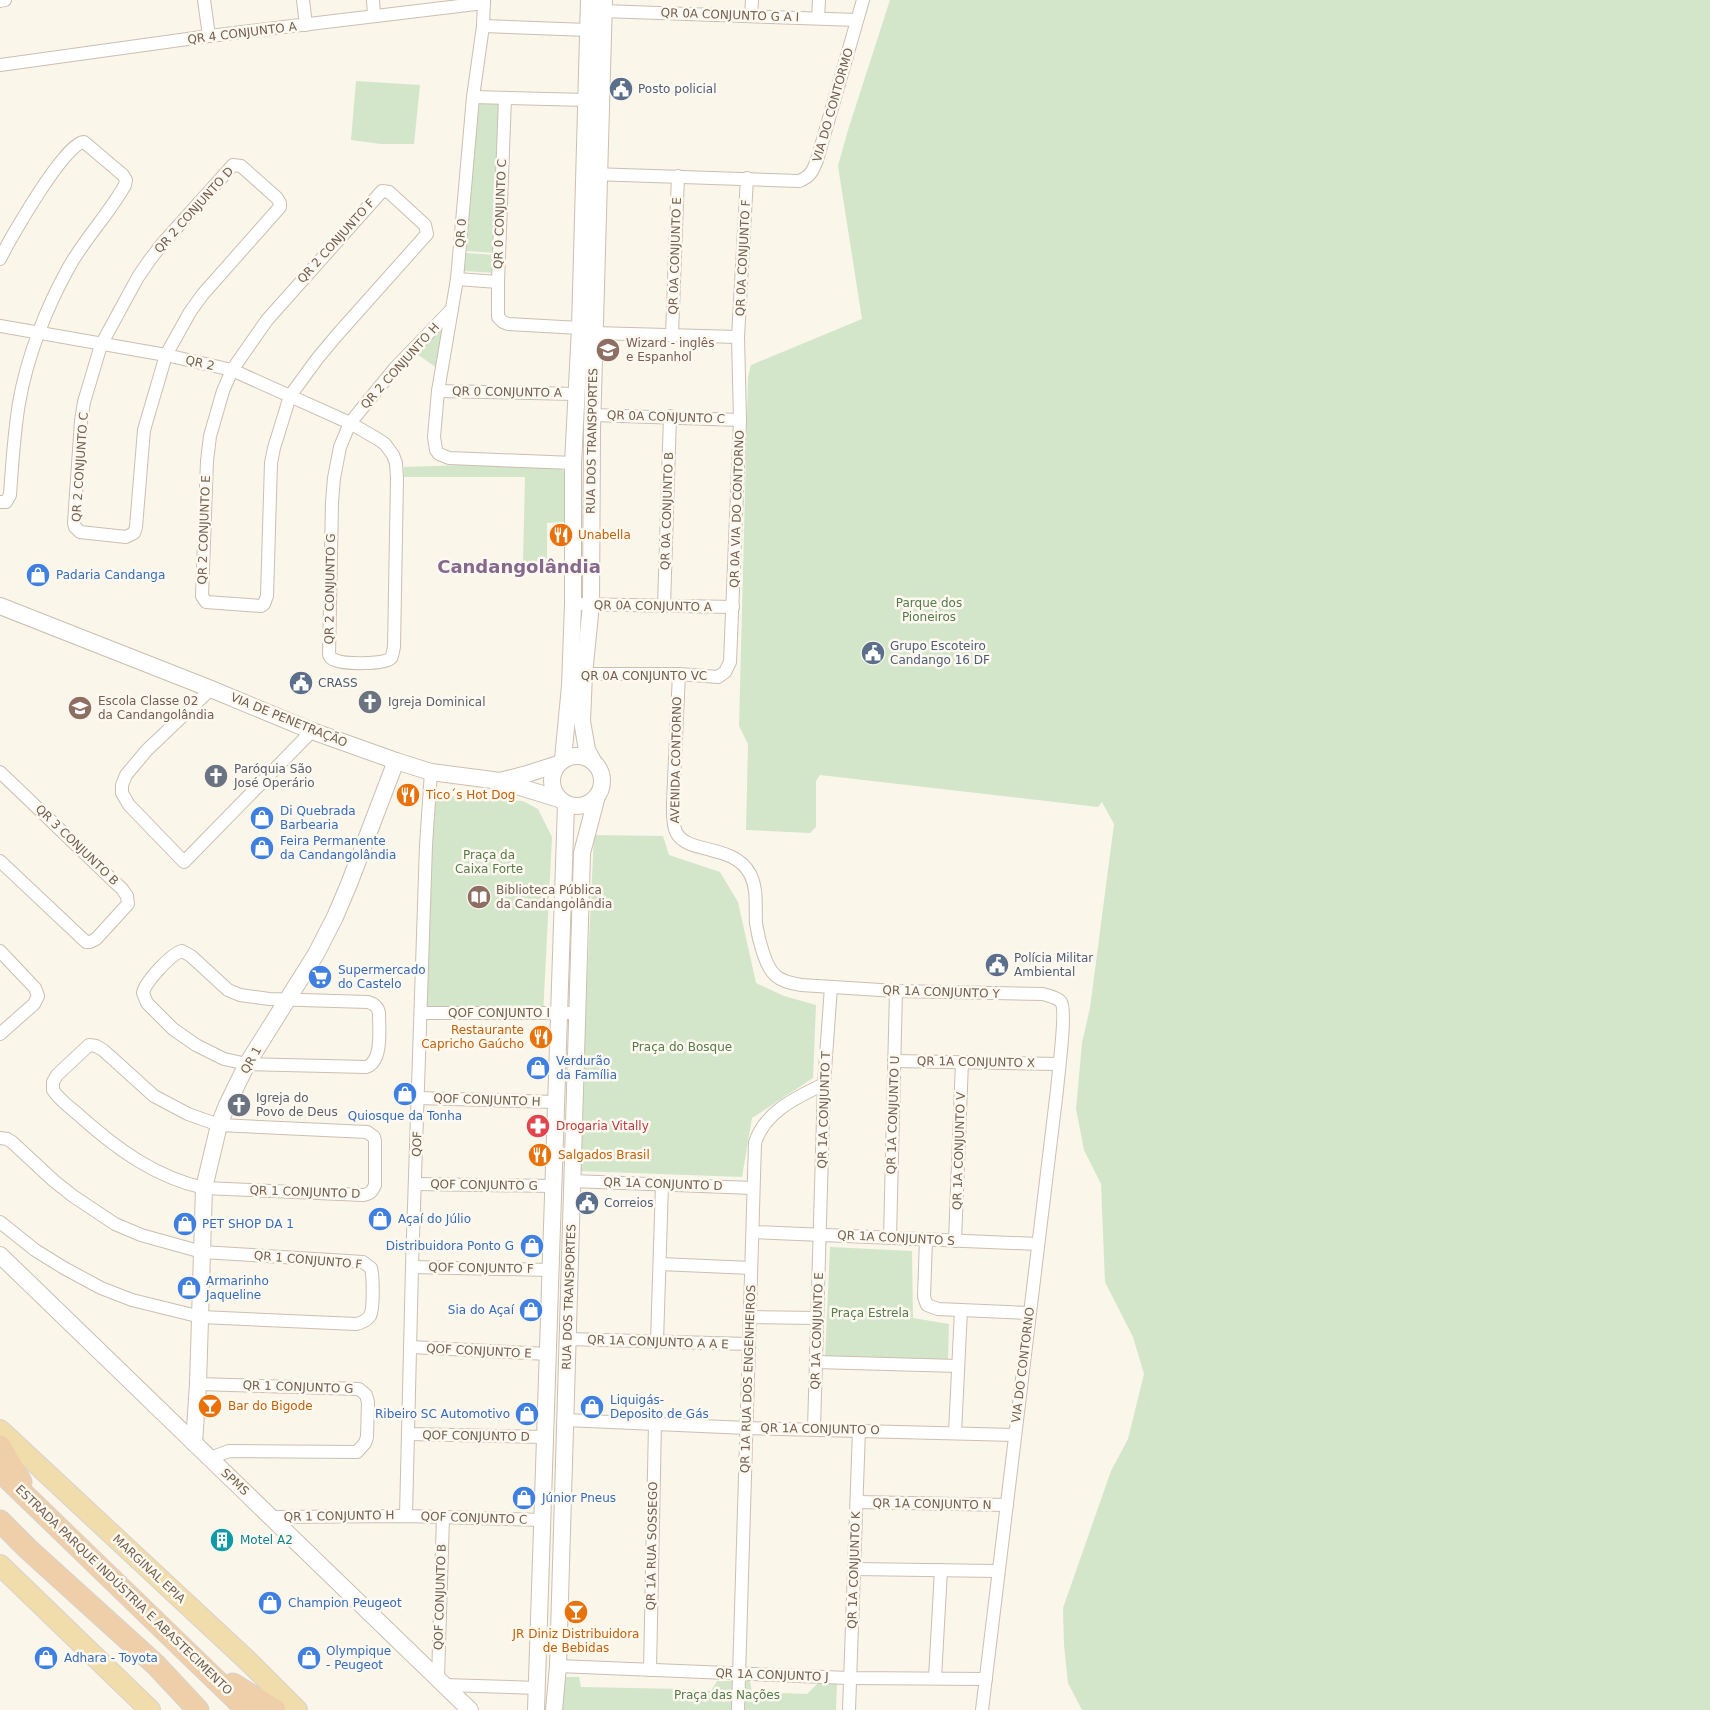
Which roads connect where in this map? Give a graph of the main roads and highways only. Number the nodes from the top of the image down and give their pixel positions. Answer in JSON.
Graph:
{"nodes":[{"id":1,"x":0,"y":1430,"type":"edge"},
{"id":2,"x":0,"y":1446,"type":"edge"},
{"id":3,"x":0,"y":1470,"type":"edge"},
{"id":4,"x":32,"y":1502,"type":"junction"},
{"id":5,"x":0,"y":1521,"type":"edge"},
{"id":6,"x":0,"y":1532,"type":"edge"},
{"id":7,"x":28,"y":1549,"type":"junction"},
{"id":8,"x":0,"y":1564,"type":"edge"},
{"id":9,"x":197,"y":1662,"type":"junction"},
{"id":10,"x":156,"y":1665,"type":"junction"},
{"id":11,"x":150,"y":1710,"type":"edge"},
{"id":12,"x":184,"y":1710,"type":"edge"},
{"id":13,"x":198,"y":1710,"type":"edge"},
{"id":14,"x":248,"y":1710,"type":"edge"},
{"id":15,"x":275,"y":1710,"type":"edge"},
{"id":16,"x":296,"y":1710,"type":"edge"}],
"edges":[{"from":1,"to":16,"type":"main road","name":"MARGINAL EPIA"},
{"from":2,"to":4,"type":"highway"},
{"from":3,"to":4,"type":"highway","name":"ESTRADA PARQUE INDÚSTRIA E ABASTECIMENTO"},
{"from":4,"to":9,"type":"highway","name":"ESTRADA PARQUE INDÚSTRIA E ABASTECIMENTO"},
{"from":5,"to":7,"type":"highway"},
{"from":6,"to":7,"type":"highway"},
{"from":7,"to":10,"type":"highway"},
{"from":8,"to":11,"type":"main road"},
{"from":9,"to":14,"type":"highway","name":"ESTRADA PARQUE INDÚSTRIA E ABASTECIMENTO"},
{"from":9,"to":15,"type":"highway"},
{"from":10,"to":12,"type":"highway"},
{"from":10,"to":13,"type":"highway"}]}
